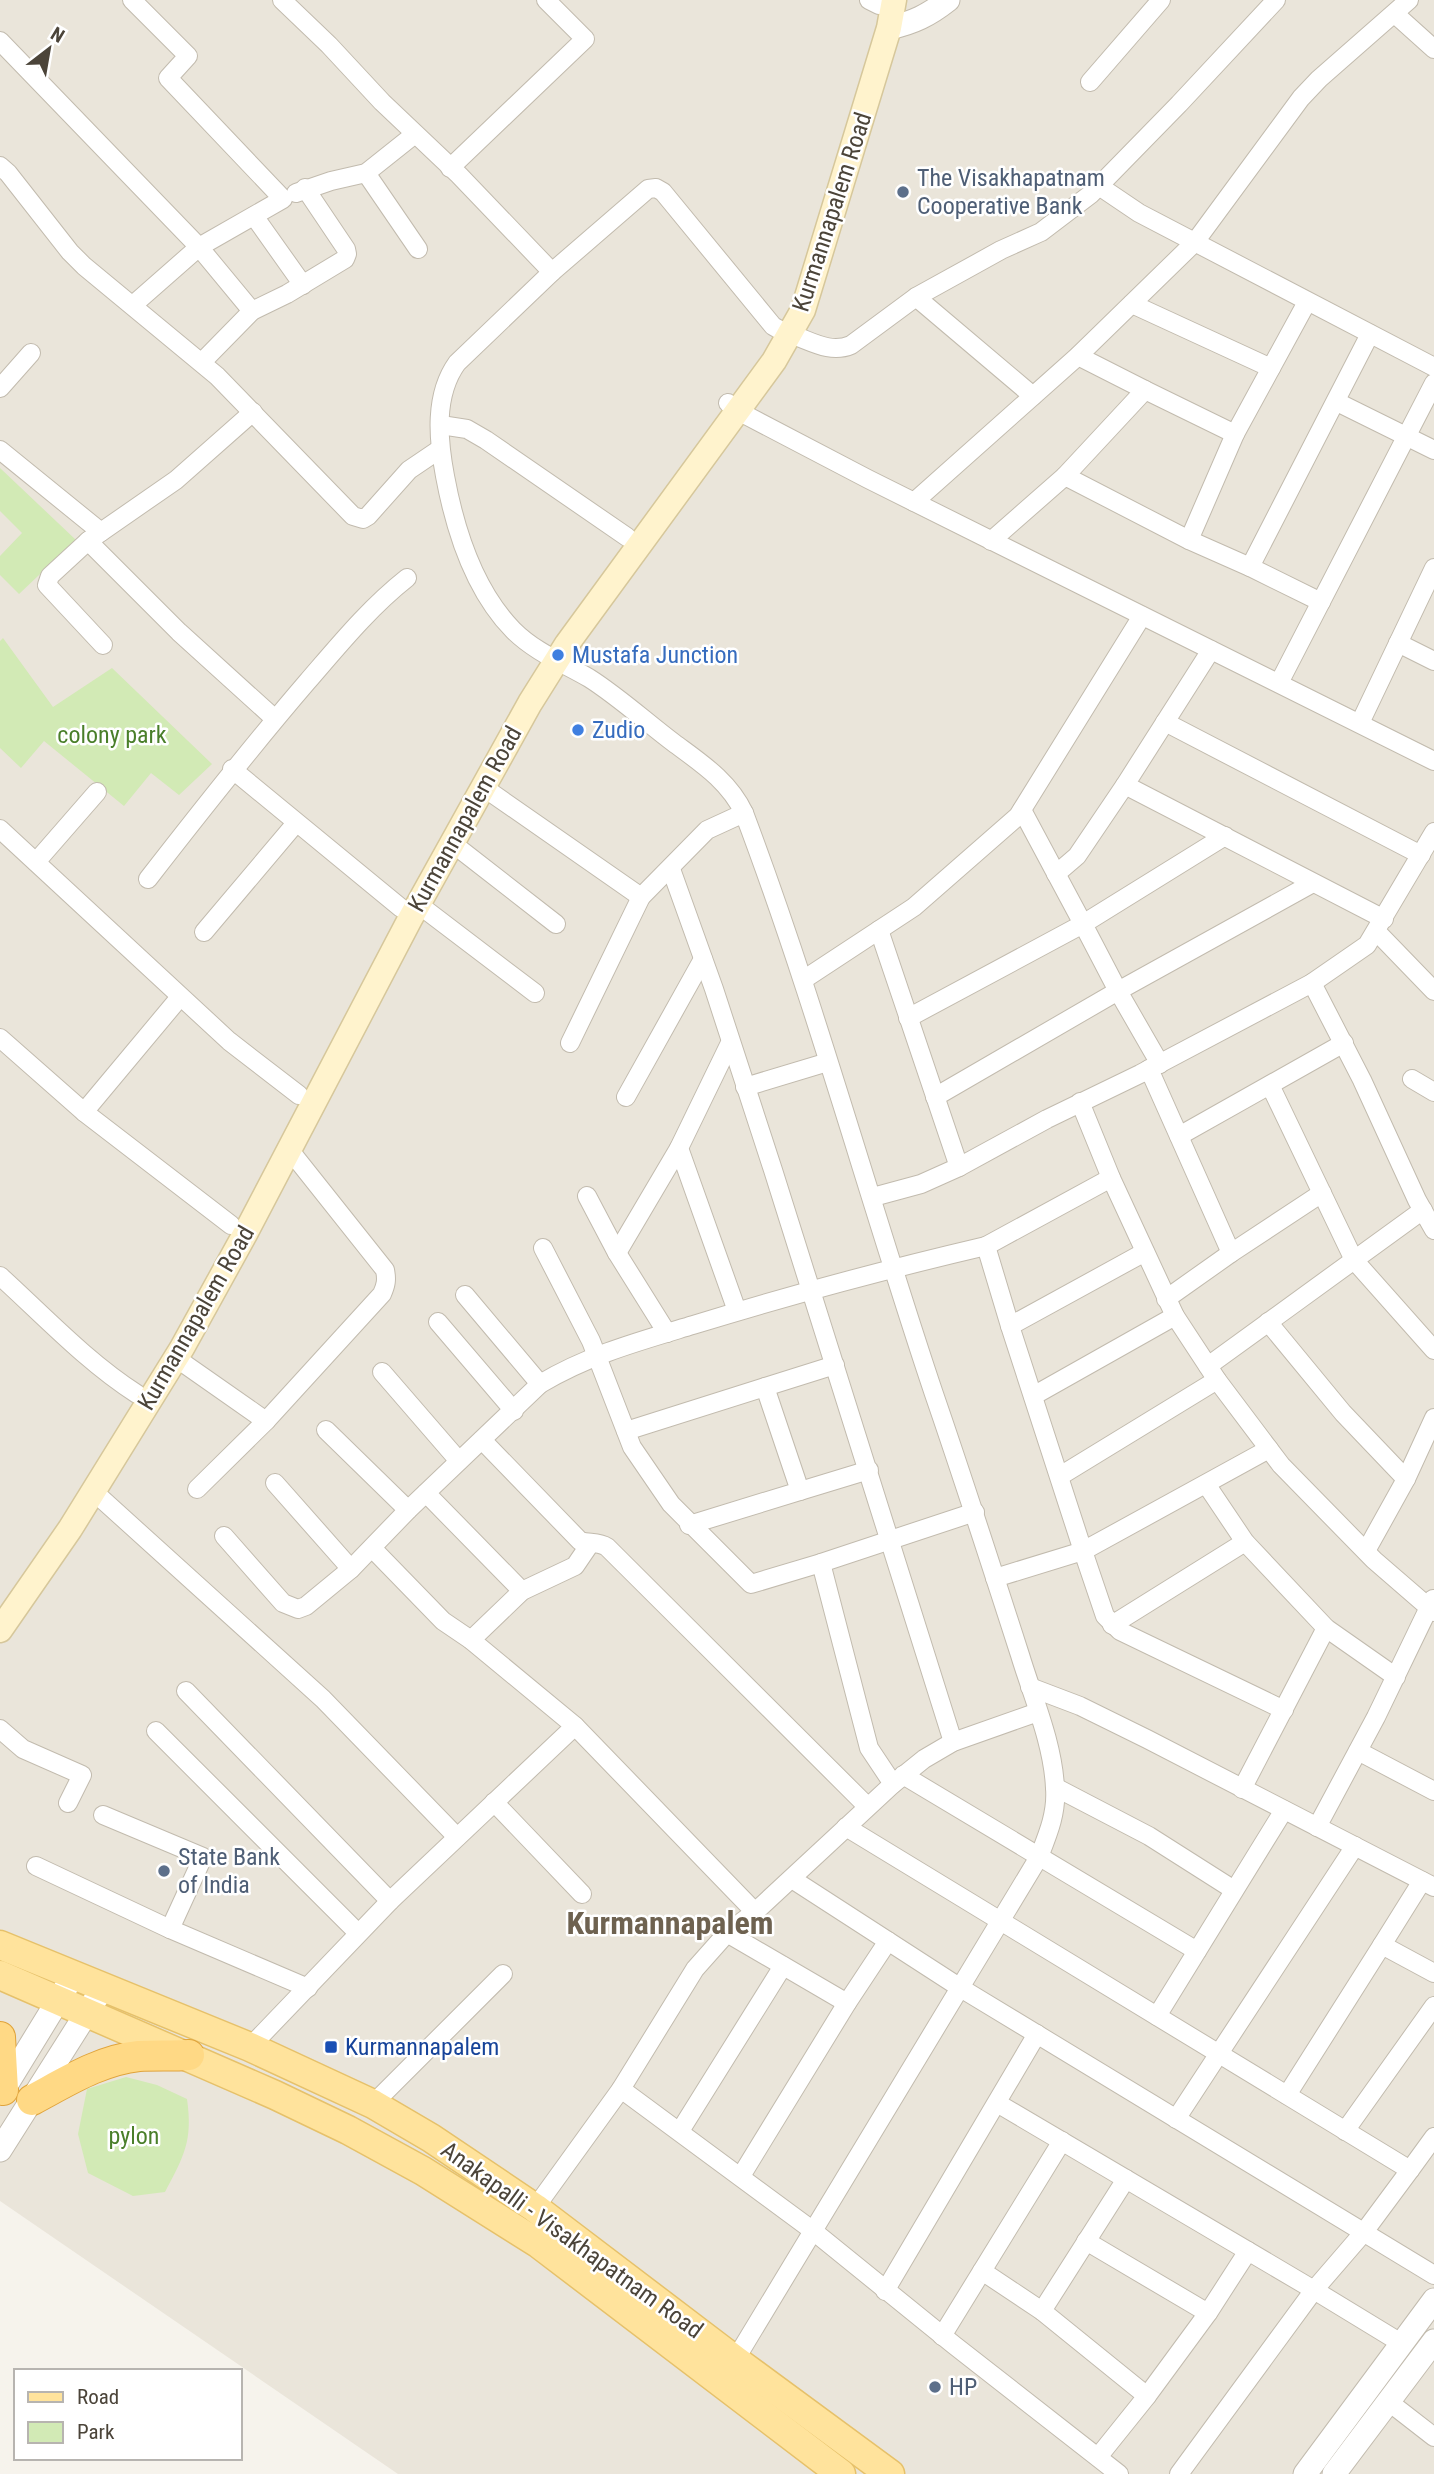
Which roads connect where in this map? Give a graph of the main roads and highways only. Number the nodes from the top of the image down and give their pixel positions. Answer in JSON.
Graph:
{"nodes":[{"id":1,"x":881,"y":1,"type":"edge"},
{"id":2,"x":785,"y":332,"type":"junction"},
{"id":3,"x":733,"y":407,"type":"junction"},
{"id":4,"x":549,"y":657,"type":"junction"},
{"id":5,"x":410,"y":906,"type":"junction"},
{"id":6,"x":0,"y":1600,"type":"edge"},
{"id":7,"x":0,"y":1630,"type":"edge"},
{"id":8,"x":0,"y":1945,"type":"edge"},
{"id":9,"x":0,"y":1975,"type":"edge"},
{"id":10,"x":66,"y":1988,"type":"junction"},
{"id":11,"x":0,"y":2037,"type":"edge"},
{"id":12,"x":188,"y":2055,"type":"junction"},
{"id":13,"x":1,"y":2093,"type":"edge"},
{"id":14,"x":32,"y":2100,"type":"road end"},
{"id":15,"x":841,"y":2474,"type":"edge"},
{"id":16,"x":890,"y":2474,"type":"edge"}],
"edges":[{"from":1,"to":2,"type":"main road"},
{"from":1,"to":2,"type":"main road","name":"Kurmannapalem Road"},
{"from":2,"to":3,"type":"main road","name":"Kurmannapalem Road"},
{"from":3,"to":4,"type":"main road","name":"Kurmannapalem Road"},
{"from":3,"to":4,"type":"main road"},
{"from":4,"to":5,"type":"main road","name":"Kurmannapalem Road"},
{"from":4,"to":5,"type":"main road"},
{"from":5,"to":6,"type":"main road"},
{"from":5,"to":7,"type":"main road","name":"Kurmannapalem Road"},
{"from":8,"to":10,"type":"main road","name":"Anakapalli - Visakhapatnam Road"},
{"from":9,"to":10,"type":"main road","name":"Anakapalli - Visakhapatnam Road"},
{"from":10,"to":12,"type":"main road","name":"Anakapalli - Visakhapatnam Road"},
{"from":10,"to":16,"type":"main road","name":"Anakapalli - Visakhapatnam Road"},
{"from":11,"to":13,"type":"highway"},
{"from":12,"to":14,"type":"highway"},
{"from":12,"to":15,"type":"main road","name":"Anakapalli - Visakhapatnam Road"}]}
